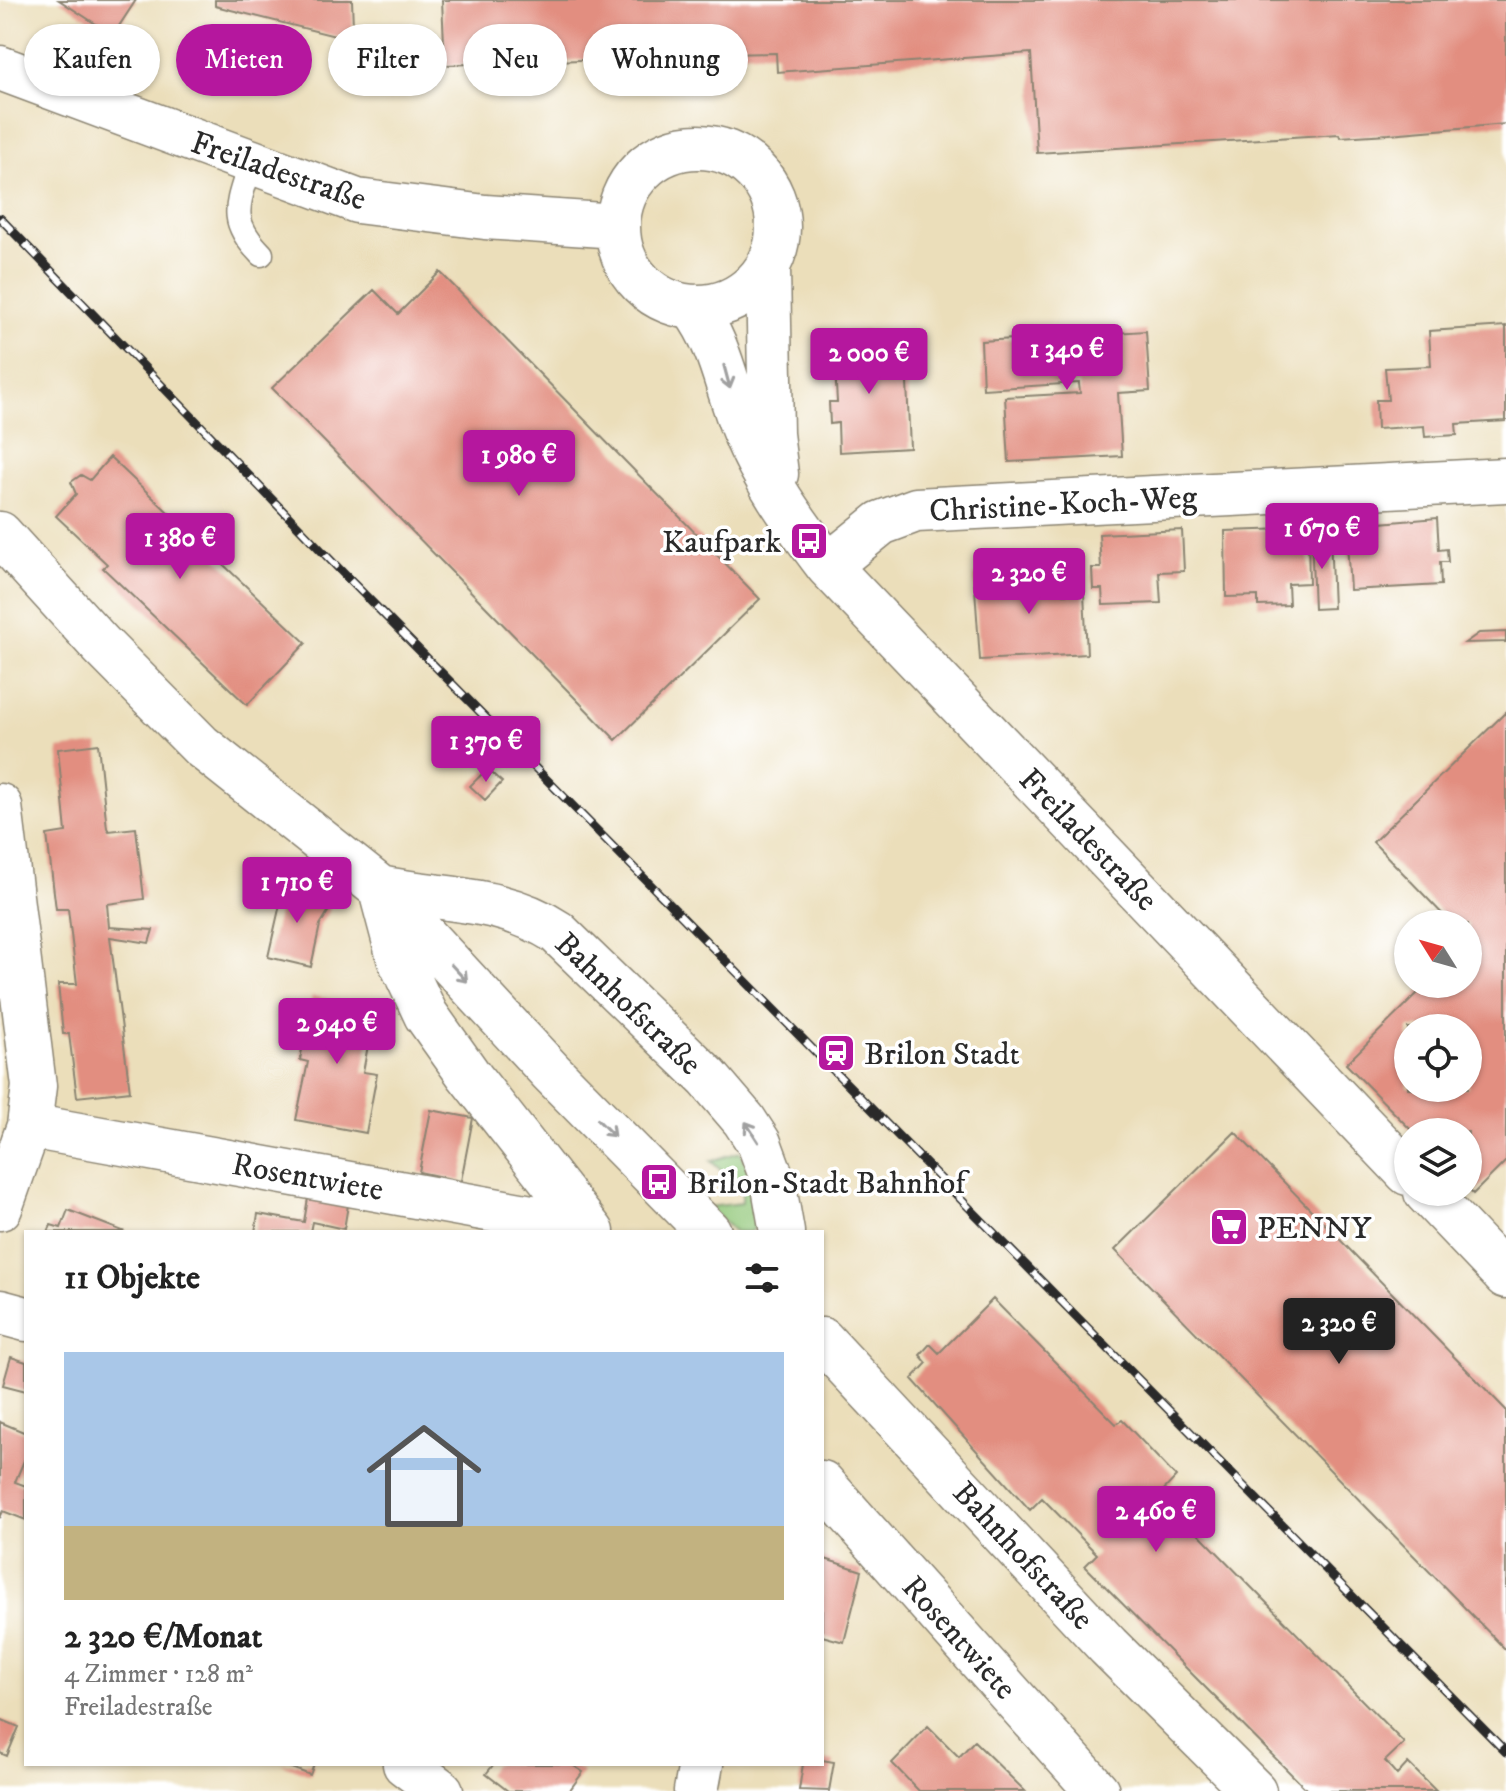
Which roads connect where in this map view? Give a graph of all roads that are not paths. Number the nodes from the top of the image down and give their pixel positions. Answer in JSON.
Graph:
{"nodes":[{"id":1,"x":0,"y":68,"type":"edge"},
{"id":2,"x":251,"y":162,"type":"junction"},
{"id":3,"x":617,"y":226,"type":"junction"},
{"id":4,"x":261,"y":254,"type":"dead end"},
{"id":5,"x":768,"y":269,"type":"junction"},
{"id":6,"x":693,"y":308,"type":"junction"},
{"id":7,"x":1506,"y":480,"type":"edge"},
{"id":8,"x":781,"y":496,"type":"junction"},
{"id":9,"x":0,"y":534,"type":"edge"},
{"id":10,"x":828,"y":566,"type":"junction"},
{"id":11,"x":0,"y":806,"type":"edge"},
{"id":12,"x":393,"y":902,"type":"junction"},
{"id":13,"x":29,"y":1126,"type":"junction"},
{"id":14,"x":1394,"y":1158,"type":"edge"},
{"id":15,"x":1439,"y":1206,"type":"edge"},
{"id":16,"x":0,"y":1208,"type":"edge"},
{"id":17,"x":590,"y":1230,"type":"edge"},
{"id":18,"x":707,"y":1230,"type":"edge"},
{"id":19,"x":782,"y":1230,"type":"edge"},
{"id":20,"x":1506,"y":1276,"type":"edge"},
{"id":21,"x":0,"y":1312,"type":"edge"},
{"id":22,"x":24,"y":1318,"type":"edge"},
{"id":23,"x":826,"y":1338,"type":"edge"},
{"id":24,"x":824,"y":1485,"type":"edge"},
{"id":25,"x":408,"y":1766,"type":"edge"},
{"id":26,"x":701,"y":1766,"type":"edge"},
{"id":27,"x":441,"y":1791,"type":"edge"},
{"id":28,"x":696,"y":1791,"type":"edge"},
{"id":29,"x":1097,"y":1791,"type":"edge"},
{"id":30,"x":1254,"y":1791,"type":"edge"}],
"edges":[{"from":1,"to":2,"type":"street","name":"Freiladestraße"},
{"from":2,"to":3,"type":"street","name":"Freiladestraße"},
{"from":2,"to":4,"type":"lane"},
{"from":3,"to":5,"type":"street"},
{"from":3,"to":6,"type":"street"},
{"from":5,"to":6,"type":"street"},
{"from":5,"to":8,"type":"street","name":"Freiladestraße"},
{"from":6,"to":8,"type":"street","name":"Freiladestraße","one_way":true},
{"from":7,"to":10,"type":"street","name":"Christine-Koch-Weg"},
{"from":8,"to":10,"type":"street","name":"Freiladestraße"},
{"from":9,"to":12,"type":"street","name":"Bahnhofstraße"},
{"from":10,"to":14,"type":"street","name":"Freiladestraße"},
{"from":11,"to":13,"type":"street"},
{"from":12,"to":17,"type":"street","name":"Rosentwiete"},
{"from":12,"to":18,"type":"street","name":"Bahnhofstraße","one_way":true},
{"from":19,"to":12,"type":"street","name":"Bahnhofstraße","one_way":true},
{"from":13,"to":16,"type":"street"},
{"from":13,"to":17,"type":"street","name":"Rosentwiete"},
{"from":15,"to":20,"type":"street"},
{"from":21,"to":22,"type":"street"},
{"from":23,"to":30,"type":"street","name":"Bahnhofstraße"},
{"from":24,"to":29,"type":"street","name":"Rosentwiete"},
{"from":25,"to":27,"type":"street"},
{"from":26,"to":28,"type":"street"}]}
